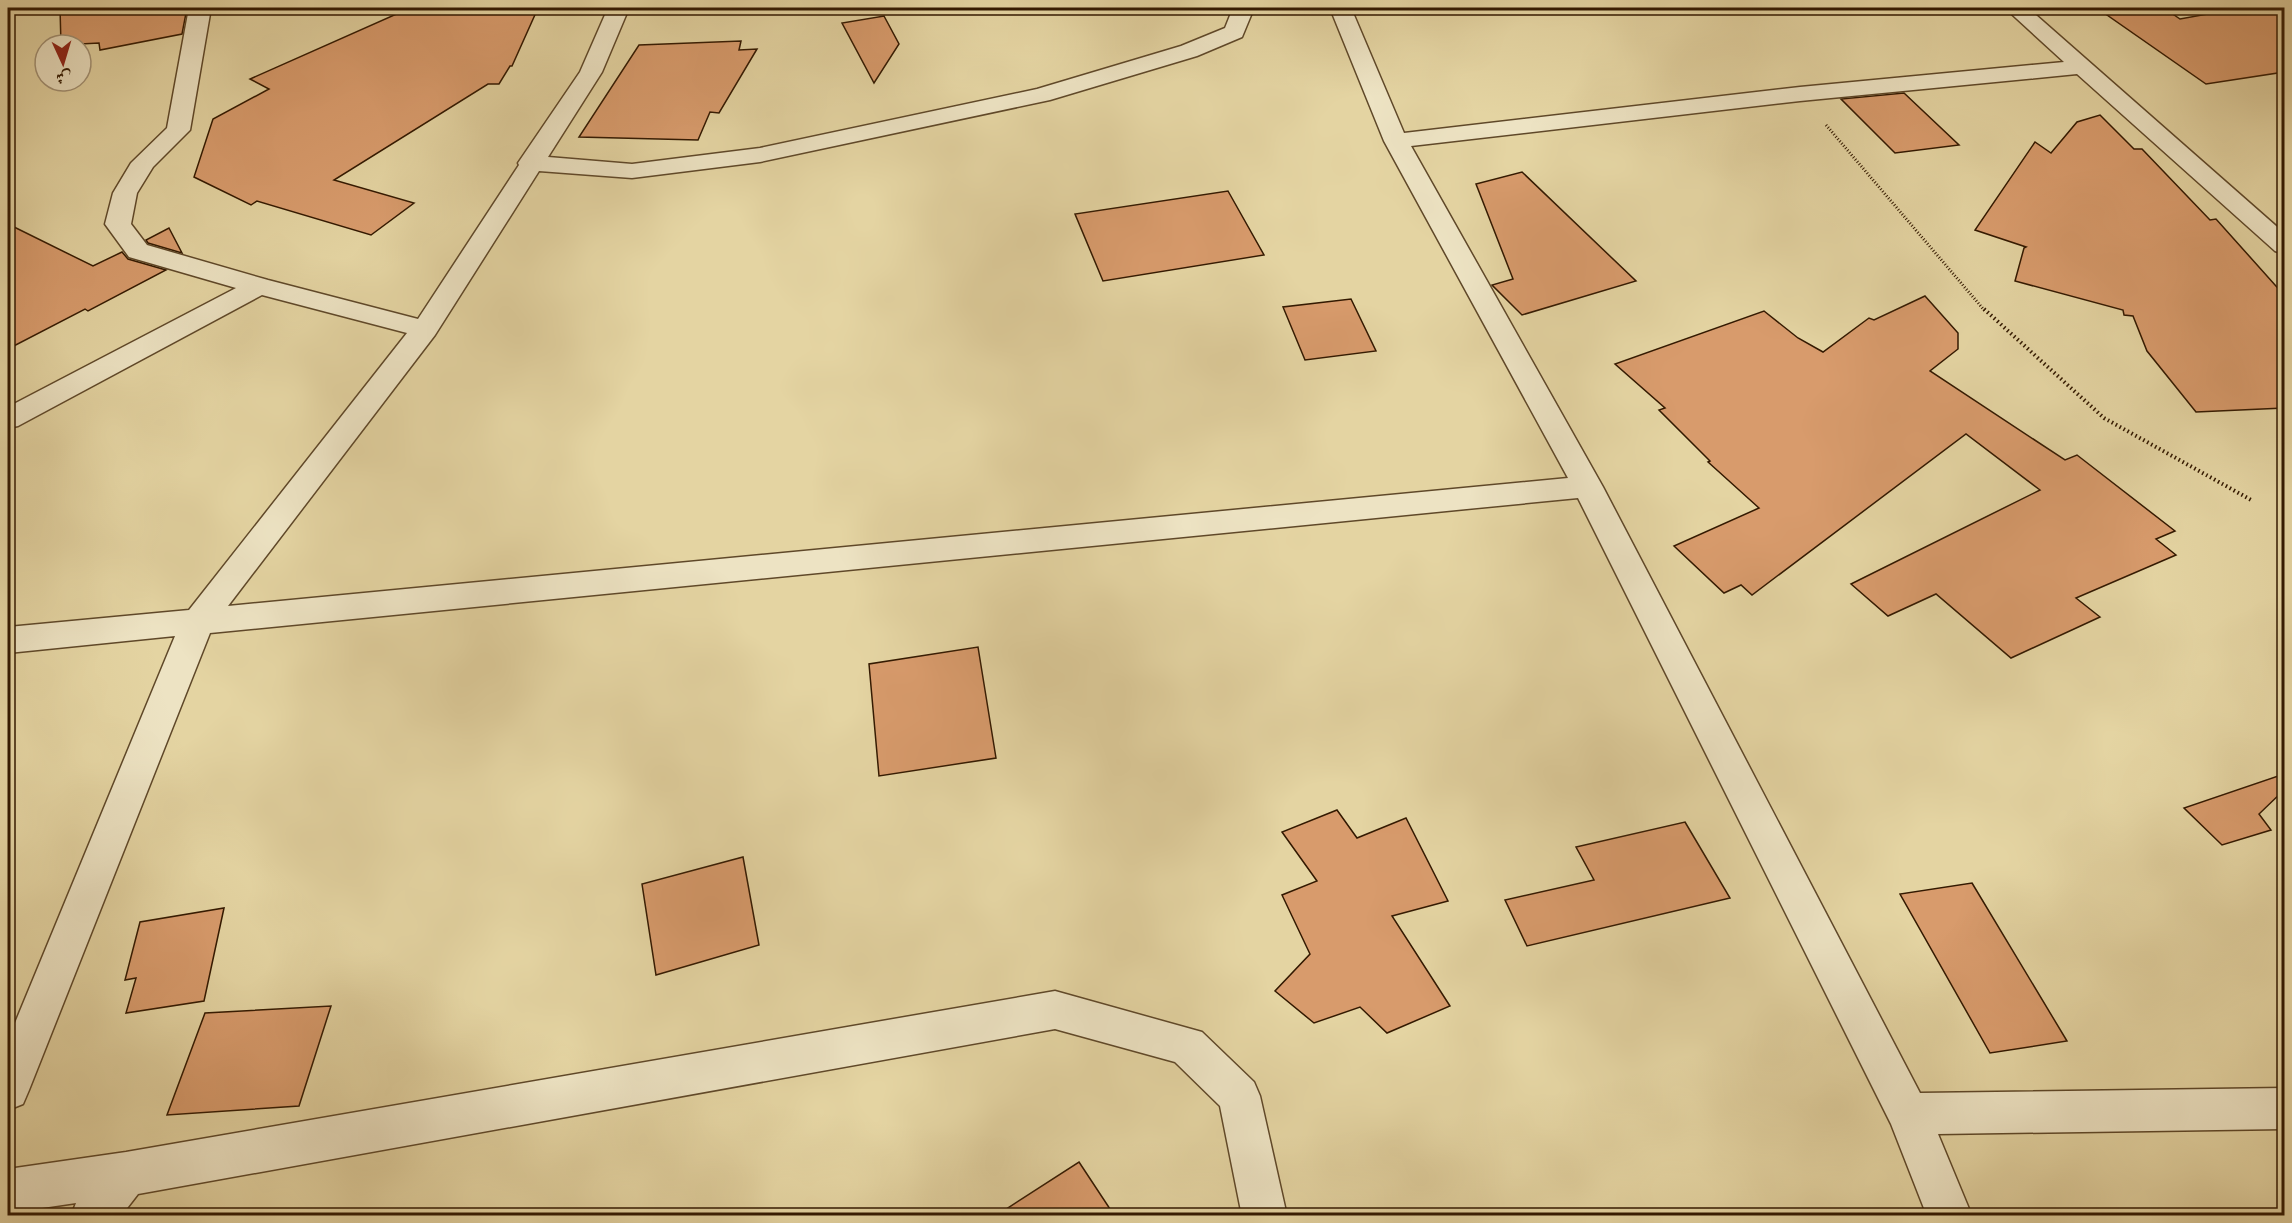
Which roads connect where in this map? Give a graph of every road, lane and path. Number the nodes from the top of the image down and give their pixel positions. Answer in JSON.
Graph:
{"nodes":[{"id":1,"x":200,"y":8,"type":"edge"},
{"id":2,"x":618,"y":8,"type":"edge"},
{"id":3,"x":1243,"y":8,"type":"edge"},
{"id":4,"x":1340,"y":8,"type":"edge"},
{"id":5,"x":2016,"y":8,"type":"edge"},
{"id":6,"x":2081,"y":67,"type":"junction"},
{"id":7,"x":1800,"y":94,"type":"junction"},
{"id":8,"x":1396,"y":141,"type":"junction"},
{"id":9,"x":530,"y":163,"type":"junction"},
{"id":10,"x":2284,"y":246,"type":"edge"},
{"id":11,"x":259,"y":286,"type":"junction"},
{"id":12,"x":425,"y":329,"type":"junction"},
{"id":13,"x":8,"y":419,"type":"edge"},
{"id":14,"x":1588,"y":487,"type":"junction"},
{"id":15,"x":2253,"y":501,"type":"dead end"},
{"id":16,"x":198,"y":622,"type":"junction"},
{"id":17,"x":8,"y":640,"type":"edge"},
{"id":18,"x":8,"y":1090,"type":"edge"},
{"id":19,"x":2284,"y":1109,"type":"edge"},
{"id":20,"x":1908,"y":1114,"type":"junction"},
{"id":21,"x":126,"y":1174,"type":"junction"},
{"id":22,"x":8,"y":1191,"type":"edge"},
{"id":23,"x":93,"y":1215,"type":"edge"},
{"id":24,"x":1265,"y":1215,"type":"edge"},
{"id":25,"x":1950,"y":1215,"type":"edge"}],
"edges":[{"from":1,"to":11,"type":"street"},
{"from":2,"to":9,"type":"street"},
{"from":3,"to":9,"type":"street"},
{"from":4,"to":8,"type":"street"},
{"from":5,"to":6,"type":"street"},
{"from":6,"to":7,"type":"street"},
{"from":6,"to":10,"type":"street"},
{"from":7,"to":8,"type":"street"},
{"from":7,"to":15,"type":"path"},
{"from":8,"to":14,"type":"street"},
{"from":9,"to":12,"type":"street"},
{"from":11,"to":12,"type":"street"},
{"from":11,"to":13,"type":"street"},
{"from":12,"to":16,"type":"street"},
{"from":14,"to":16,"type":"street"},
{"from":14,"to":20,"type":"street"},
{"from":16,"to":17,"type":"street"},
{"from":16,"to":18,"type":"street"},
{"from":19,"to":20,"type":"street"},
{"from":20,"to":25,"type":"street"},
{"from":21,"to":22,"type":"street"},
{"from":21,"to":23,"type":"street"},
{"from":21,"to":24,"type":"street"}]}
